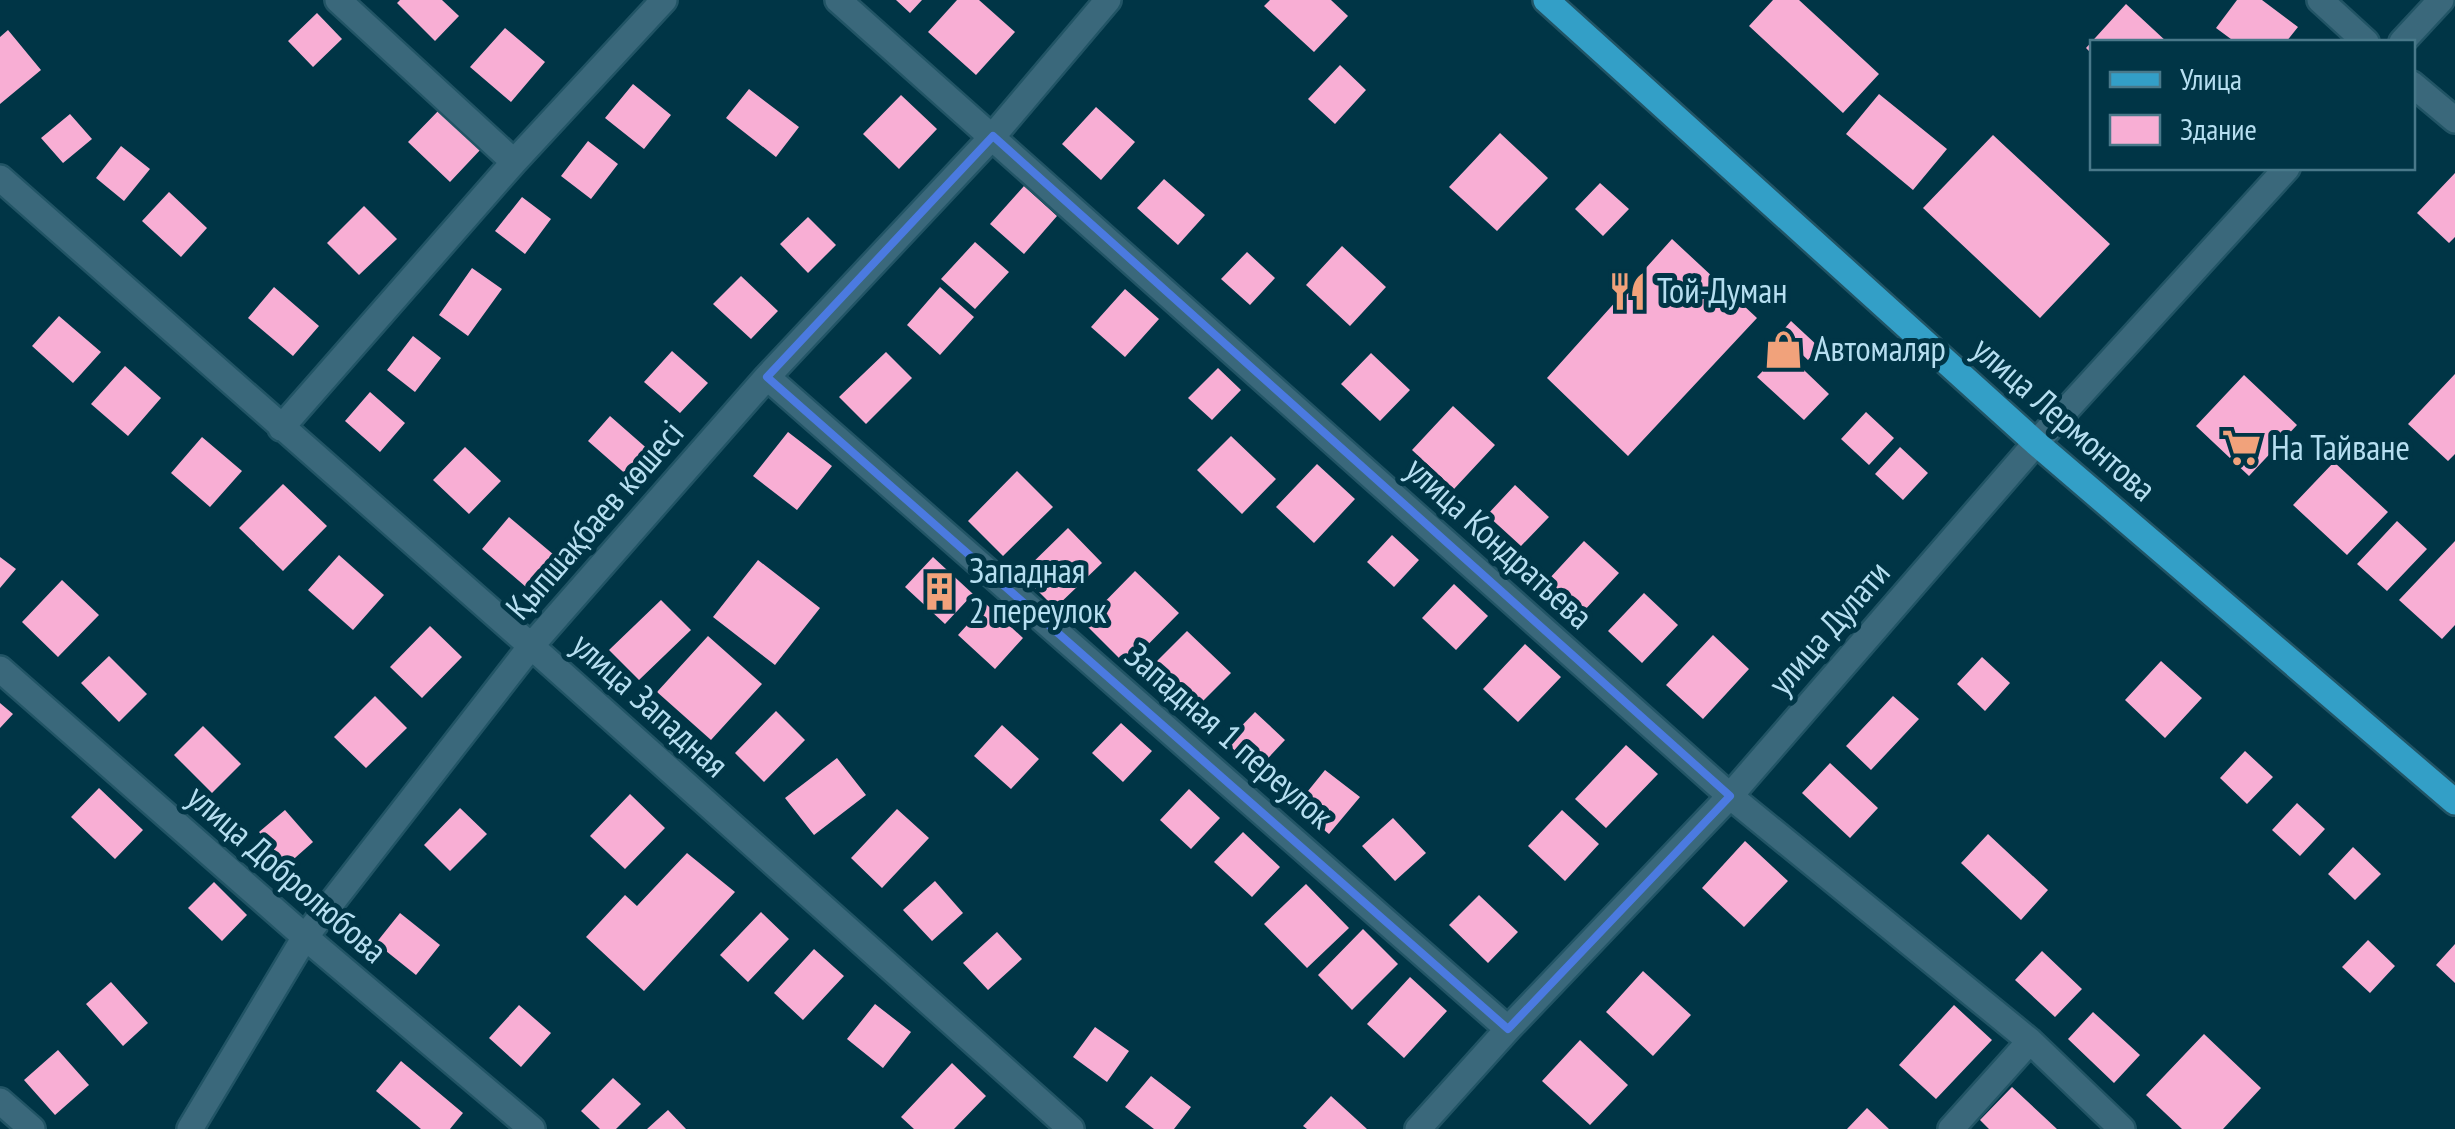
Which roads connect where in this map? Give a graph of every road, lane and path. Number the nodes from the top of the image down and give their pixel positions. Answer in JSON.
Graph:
{"nodes":[{"id":1,"x":338,"y":0,"type":"edge"},
{"id":2,"x":664,"y":0,"type":"edge"},
{"id":3,"x":838,"y":0,"type":"edge"},
{"id":4,"x":1108,"y":0,"type":"edge"},
{"id":5,"x":1546,"y":0,"type":"edge"},
{"id":6,"x":2320,"y":0,"type":"edge"},
{"id":7,"x":2441,"y":0,"type":"edge"},
{"id":8,"x":2364,"y":40,"type":"edge"},
{"id":9,"x":2404,"y":40,"type":"edge"},
{"id":10,"x":2415,"y":87,"type":"edge"},
{"id":11,"x":2455,"y":120,"type":"edge"},
{"id":12,"x":992,"y":136,"type":"junction"},
{"id":13,"x":514,"y":162,"type":"junction"},
{"id":14,"x":2286,"y":170,"type":"edge"},
{"id":15,"x":0,"y":178,"type":"edge"},
{"id":16,"x":767,"y":377,"type":"junction"},
{"id":17,"x":281,"y":428,"type":"junction"},
{"id":18,"x":2036,"y":442,"type":"junction"},
{"id":19,"x":531,"y":646,"type":"junction"},
{"id":20,"x":0,"y":669,"type":"edge"},
{"id":21,"x":1730,"y":796,"type":"junction"},
{"id":22,"x":2455,"y":802,"type":"edge"},
{"id":23,"x":304,"y":937,"type":"junction"},
{"id":24,"x":1508,"y":1029,"type":"junction"},
{"id":25,"x":2030,"y":1041,"type":"junction"},
{"id":26,"x":0,"y":1101,"type":"edge"},
{"id":27,"x":32,"y":1129,"type":"edge"},
{"id":28,"x":190,"y":1129,"type":"edge"},
{"id":29,"x":532,"y":1129,"type":"edge"},
{"id":30,"x":1072,"y":1129,"type":"edge"},
{"id":31,"x":1418,"y":1129,"type":"edge"},
{"id":32,"x":1950,"y":1129,"type":"edge"},
{"id":33,"x":2122,"y":1129,"type":"edge"}],
"edges":[{"from":1,"to":13,"type":"street"},
{"from":2,"to":13,"type":"street"},
{"from":3,"to":12,"type":"street","name":"улица Кондратьева"},
{"from":4,"to":12,"type":"street","name":"Қыпшақбаев көшесі"},
{"from":5,"to":18,"type":"main road","name":"улица Лермонтова"},
{"from":6,"to":8,"type":"street"},
{"from":7,"to":9,"type":"street"},
{"from":10,"to":11,"type":"street"},
{"from":12,"to":16,"type":"street","name":"Қыпшақбаев көшесі"},
{"from":12,"to":21,"type":"street","name":"улица Кондратьева"},
{"from":13,"to":17,"type":"street"},
{"from":14,"to":18,"type":"street","name":"улица Дулати"},
{"from":15,"to":17,"type":"street","name":"улица Западная"},
{"from":16,"to":19,"type":"street","name":"Қыпшақбаев көшесі"},
{"from":16,"to":24,"type":"street","name":"Западная 1 переулок"},
{"from":17,"to":19,"type":"street","name":"улица Западная"},
{"from":18,"to":21,"type":"street","name":"улица Дулати"},
{"from":18,"to":22,"type":"main road","name":"улица Лермонтова"},
{"from":19,"to":23,"type":"street","name":"Қыпшақбаев көшесі"},
{"from":19,"to":30,"type":"street","name":"улица Западная"},
{"from":20,"to":23,"type":"street","name":"улица Добролюбова"},
{"from":21,"to":24,"type":"street","name":"улица Дулати"},
{"from":21,"to":25,"type":"street","name":"улица Кондратьева"},
{"from":23,"to":28,"type":"street","name":"Қыпшақбаев көшесі"},
{"from":23,"to":29,"type":"street","name":"улица Добролюбова"},
{"from":24,"to":31,"type":"street","name":"улица Дулати"},
{"from":25,"to":32,"type":"street"},
{"from":25,"to":33,"type":"street","name":"улица Кондратьева"},
{"from":26,"to":27,"type":"street"}]}
